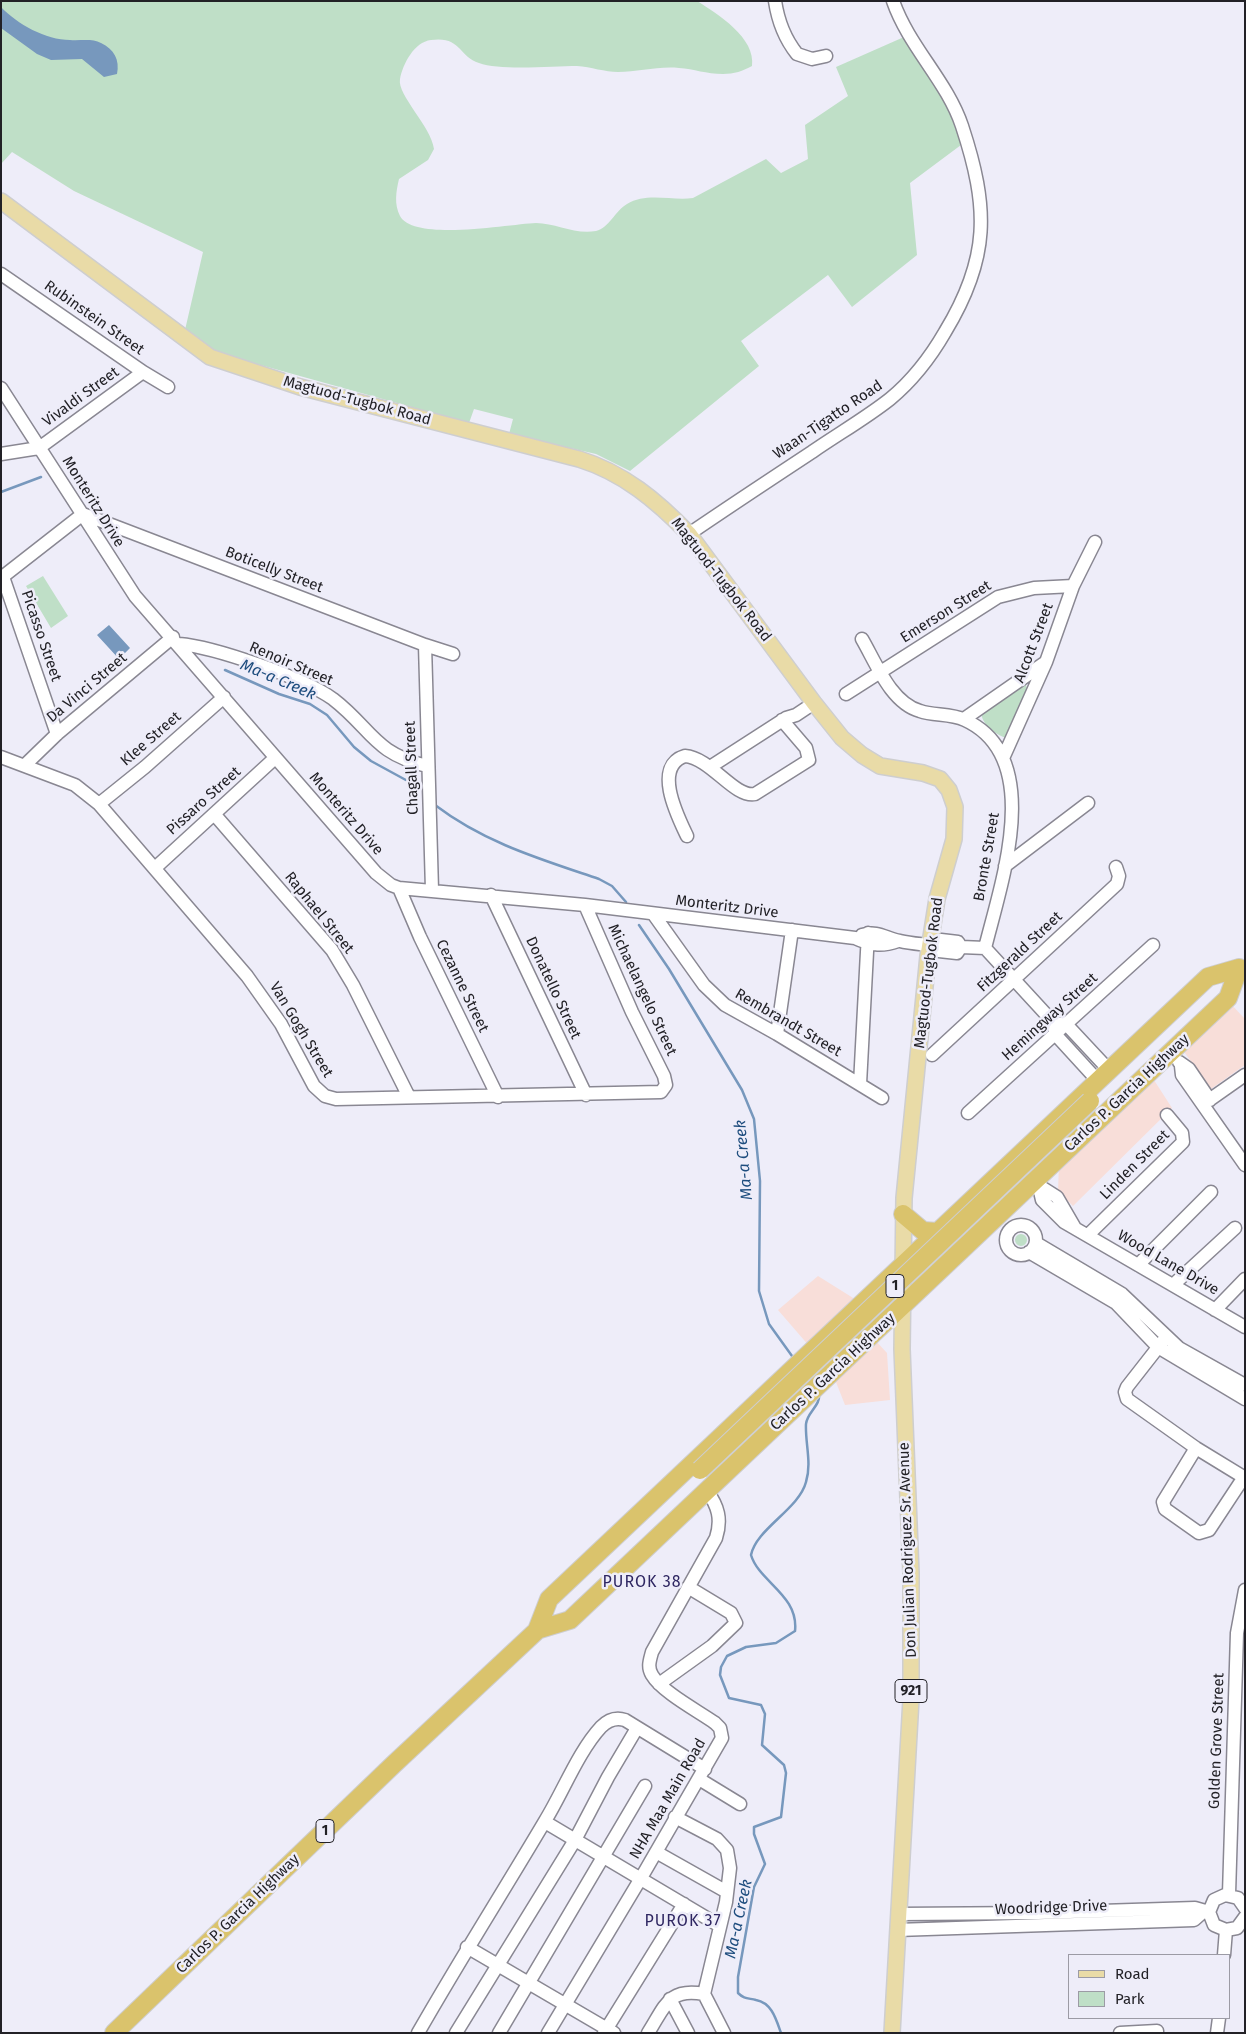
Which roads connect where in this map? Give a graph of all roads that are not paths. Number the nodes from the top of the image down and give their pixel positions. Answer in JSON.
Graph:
{"nodes":[{"id":1,"x":776,"y":1,"type":"edge"},
{"id":2,"x":893,"y":1,"type":"edge"},
{"id":3,"x":826,"y":56,"type":"dead end"},
{"id":4,"x":1,"y":201,"type":"edge"},
{"id":5,"x":1,"y":274,"type":"edge"},
{"id":6,"x":143,"y":372,"type":"junction"},
{"id":7,"x":168,"y":387,"type":"dead end"},
{"id":8,"x":1,"y":388,"type":"edge"},
{"id":9,"x":39,"y":448,"type":"junction"},
{"id":10,"x":1,"y":454,"type":"edge"},
{"id":11,"x":83,"y":514,"type":"junction"},
{"id":12,"x":689,"y":534,"type":"junction"},
{"id":13,"x":1094,"y":542,"type":"dead end"},
{"id":14,"x":2,"y":578,"type":"edge"},
{"id":15,"x":1073,"y":586,"type":"junction"},
{"id":16,"x":862,"y":639,"type":"dead end"},
{"id":17,"x":176,"y":640,"type":"junction"},
{"id":18,"x":424,"y":645,"type":"junction"},
{"id":19,"x":453,"y":654,"type":"dead end"},
{"id":20,"x":1046,"y":662,"type":"junction"},
{"id":21,"x":881,"y":672,"type":"junction"},
{"id":22,"x":846,"y":694,"type":"dead end"},
{"id":23,"x":224,"y":697,"type":"junction"},
{"id":24,"x":811,"y":700,"type":"junction"},
{"id":25,"x":784,"y":719,"type":"junction"},
{"id":26,"x":964,"y":719,"type":"junction"},
{"id":27,"x":57,"y":734,"type":"junction"},
{"id":28,"x":1004,"y":756,"type":"junction"},
{"id":29,"x":1,"y":757,"type":"edge"},
{"id":30,"x":275,"y":758,"type":"junction"},
{"id":31,"x":25,"y":765,"type":"junction"},
{"id":32,"x":428,"y":766,"type":"junction"},
{"id":33,"x":710,"y":767,"type":"junction"},
{"id":34,"x":1088,"y":803,"type":"dead end"},
{"id":35,"x":99,"y":804,"type":"junction"},
{"id":36,"x":215,"y":815,"type":"junction"},
{"id":37,"x":687,"y":836,"type":"dead end"},
{"id":38,"x":1006,"y":866,"type":"junction"},
{"id":39,"x":1116,"y":867,"type":"dead end"},
{"id":40,"x":155,"y":868,"type":"junction"},
{"id":41,"x":400,"y":888,"type":"junction"},
{"id":42,"x":432,"y":890,"type":"junction"},
{"id":43,"x":491,"y":895,"type":"junction"},
{"id":44,"x":584,"y":905,"type":"junction"},
{"id":45,"x":654,"y":914,"type":"junction"},
{"id":46,"x":792,"y":930,"type":"junction"},
{"id":47,"x":868,"y":938,"type":"junction"},
{"id":48,"x":933,"y":945,"type":"junction"},
{"id":49,"x":1153,"y":945,"type":"dead end"},
{"id":50,"x":985,"y":948,"type":"junction"},
{"id":51,"x":1238,"y":969,"type":"edge"},
{"id":52,"x":1014,"y":980,"type":"junction"},
{"id":53,"x":1058,"y":1027,"type":"junction"},
{"id":54,"x":777,"y":1034,"type":"junction"},
{"id":55,"x":1077,"y":1036,"type":"junction"},
{"id":56,"x":1066,"y":1046,"type":"junction"},
{"id":57,"x":932,"y":1055,"type":"dead end"},
{"id":58,"x":1177,"y":1058,"type":"junction"},
{"id":59,"x":1103,"y":1076,"type":"junction"},
{"id":60,"x":1244,"y":1077,"type":"edge"},
{"id":61,"x":860,"y":1084,"type":"junction"},
{"id":62,"x":664,"y":1089,"type":"joint"},
{"id":63,"x":586,"y":1095,"type":"junction"},
{"id":64,"x":409,"y":1096,"type":"junction"},
{"id":65,"x":498,"y":1097,"type":"junction"},
{"id":66,"x":882,"y":1098,"type":"dead end"},
{"id":67,"x":1207,"y":1102,"type":"junction"},
{"id":68,"x":1065,"y":1112,"type":"junction"},
{"id":69,"x":968,"y":1113,"type":"dead end"},
{"id":70,"x":1167,"y":1115,"type":"dead end"},
{"id":71,"x":1086,"y":1133,"type":"junction"},
{"id":72,"x":1014,"y":1161,"type":"junction"},
{"id":73,"x":1245,"y":1165,"type":"edge"},
{"id":74,"x":1036,"y":1185,"type":"junction"},
{"id":75,"x":1211,"y":1192,"type":"dead end"},
{"id":76,"x":979,"y":1194,"type":"junction"},
{"id":77,"x":903,"y":1214,"type":"junction"},
{"id":78,"x":999,"y":1215,"type":"junction"},
{"id":79,"x":1011,"y":1228,"type":"junction"},
{"id":80,"x":1235,"y":1228,"type":"dead end"},
{"id":81,"x":938,"y":1232,"type":"junction"},
{"id":82,"x":1088,"y":1235,"type":"junction"},
{"id":83,"x":970,"y":1242,"type":"junction"},
{"id":84,"x":1033,"y":1248,"type":"junction"},
{"id":85,"x":947,"y":1264,"type":"junction"},
{"id":86,"x":1138,"y":1265,"type":"junction"},
{"id":87,"x":902,"y":1266,"type":"junction"},
{"id":88,"x":1245,"y":1279,"type":"edge"},
{"id":89,"x":1173,"y":1285,"type":"junction"},
{"id":90,"x":902,"y":1306,"type":"junction"},
{"id":91,"x":1215,"y":1310,"type":"junction"},
{"id":92,"x":853,"y":1312,"type":"junction"},
{"id":93,"x":1245,"y":1327,"type":"edge"},
{"id":94,"x":873,"y":1334,"type":"junction"},
{"id":95,"x":1162,"y":1342,"type":"junction"},
{"id":96,"x":820,"y":1343,"type":"junction"},
{"id":97,"x":841,"y":1364,"type":"junction"},
{"id":98,"x":786,"y":1375,"type":"junction"},
{"id":99,"x":1245,"y":1385,"type":"edge"},
{"id":100,"x":807,"y":1396,"type":"junction"},
{"id":101,"x":1245,"y":1399,"type":"edge"},
{"id":102,"x":748,"y":1411,"type":"junction"},
{"id":103,"x":769,"y":1432,"type":"junction"},
{"id":104,"x":1196,"y":1448,"type":"junction"},
{"id":105,"x":708,"y":1449,"type":"junction"},
{"id":106,"x":729,"y":1470,"type":"junction"},
{"id":107,"x":1244,"y":1477,"type":"edge"},
{"id":108,"x":705,"y":1479,"type":"junction"},
{"id":109,"x":688,"y":1587,"type":"junction"},
{"id":110,"x":1245,"y":1590,"type":"edge"},
{"id":111,"x":542,"y":1626,"type":"junction"},
{"id":112,"x":1240,"y":1658,"type":"edge"},
{"id":113,"x":659,"y":1684,"type":"junction"},
{"id":114,"x":637,"y":1728,"type":"junction"},
{"id":115,"x":702,"y":1774,"type":"junction"},
{"id":116,"x":645,"y":1786,"type":"dead end"},
{"id":117,"x":740,"y":1804,"type":"dead end"},
{"id":118,"x":675,"y":1817,"type":"junction"},
{"id":119,"x":545,"y":1822,"type":"junction"},
{"id":120,"x":575,"y":1840,"type":"junction"},
{"id":121,"x":656,"y":1852,"type":"junction"},
{"id":122,"x":605,"y":1857,"type":"junction"},
{"id":123,"x":642,"y":1878,"type":"junction"},
{"id":124,"x":727,"y":1892,"type":"junction"},
{"id":125,"x":1229,"y":1894,"type":"junction"},
{"id":126,"x":684,"y":1904,"type":"junction"},
{"id":127,"x":1245,"y":1908,"type":"edge"},
{"id":128,"x":1206,"y":1912,"type":"junction"},
{"id":129,"x":898,"y":1914,"type":"junction"},
{"id":130,"x":1245,"y":1917,"type":"edge"},
{"id":131,"x":1039,"y":1919,"type":"junction"},
{"id":132,"x":720,"y":1926,"type":"junction"},
{"id":133,"x":897,"y":1930,"type":"junction"},
{"id":134,"x":1226,"y":1930,"type":"junction"},
{"id":135,"x":467,"y":1947,"type":"junction"},
{"id":136,"x":1224,"y":1954,"type":"edge"},
{"id":137,"x":497,"y":1964,"type":"junction"},
{"id":138,"x":529,"y":1982,"type":"junction"},
{"id":139,"x":704,"y":1994,"type":"junction"},
{"id":140,"x":670,"y":1999,"type":"junction"},
{"id":141,"x":566,"y":2003,"type":"junction"},
{"id":142,"x":1219,"y":2019,"type":"edge"},
{"id":143,"x":608,"y":2031,"type":"edge"},
{"id":144,"x":1157,"y":2032,"type":"edge"},
{"id":145,"x":114,"y":2033,"type":"edge"},
{"id":146,"x":418,"y":2033,"type":"edge"},
{"id":147,"x":456,"y":2033,"type":"edge"},
{"id":148,"x":499,"y":2033,"type":"edge"},
{"id":149,"x":548,"y":2033,"type":"edge"},
{"id":150,"x":648,"y":2033,"type":"edge"},
{"id":151,"x":688,"y":2033,"type":"edge"},
{"id":152,"x":724,"y":2033,"type":"edge"},
{"id":153,"x":892,"y":2033,"type":"edge"},
{"id":154,"x":1120,"y":2033,"type":"edge"},
{"id":155,"x":1218,"y":2033,"type":"edge"}],
"edges":[{"from":1,"to":3,"type":"street"},
{"from":2,"to":12,"type":"street","name":"Waan-Tigatto Road"},
{"from":4,"to":12,"type":"main road","name":"Magtuod-Tugbok Road"},
{"from":5,"to":6,"type":"street","name":"Rubinstein Street"},
{"from":6,"to":7,"type":"street","name":"Rubinstein Street"},
{"from":6,"to":9,"type":"street","name":"Vivaldi Street"},
{"from":8,"to":9,"type":"street","name":"Monteritz Drive"},
{"from":9,"to":10,"type":"street"},
{"from":9,"to":11,"type":"street","name":"Monteritz Drive"},
{"from":11,"to":14,"type":"street"},
{"from":11,"to":17,"type":"street","name":"Monteritz Drive"},
{"from":11,"to":18,"type":"street","name":"Boticelly Street"},
{"from":12,"to":24,"type":"main road","name":"Magtuod-Tugbok Road"},
{"from":13,"to":15,"type":"street","name":"Alcott Street"},
{"from":14,"to":27,"type":"street","name":"Picasso Street"},
{"from":15,"to":20,"type":"street","name":"Alcott Street"},
{"from":15,"to":21,"type":"street","name":"Emerson Street"},
{"from":16,"to":21,"type":"street","name":"Bronte Street"},
{"from":17,"to":23,"type":"street","name":"Monteritz Drive"},
{"from":17,"to":27,"type":"street","name":"Da Vinci Street"},
{"from":17,"to":32,"type":"street","name":"Renoir Street"},
{"from":18,"to":19,"type":"street","name":"Boticelly Street"},
{"from":18,"to":32,"type":"street","name":"Chagall Street"},
{"from":20,"to":26,"type":"street"},
{"from":20,"to":28,"type":"street","name":"Alcott Street"},
{"from":21,"to":22,"type":"street","name":"Emerson Street"},
{"from":21,"to":26,"type":"street","name":"Bronte Street"},
{"from":23,"to":30,"type":"street","name":"Monteritz Drive"},
{"from":23,"to":35,"type":"street","name":"Klee Street"},
{"from":24,"to":25,"type":"street"},
{"from":24,"to":48,"type":"main road","name":"Magtuod-Tugbok Road"},
{"from":25,"to":33,"type":"street"},
{"from":25,"to":33,"type":"street"},
{"from":26,"to":28,"type":"street","name":"Bronte Street"},
{"from":27,"to":31,"type":"street","name":"Da Vinci Street"},
{"from":28,"to":38,"type":"street","name":"Bronte Street"},
{"from":29,"to":31,"type":"street","name":"Van Gogh Street"},
{"from":30,"to":36,"type":"street","name":"Pissaro Street"},
{"from":30,"to":41,"type":"street","name":"Monteritz Drive"},
{"from":31,"to":35,"type":"street","name":"Van Gogh Street"},
{"from":32,"to":42,"type":"street","name":"Chagall Street"},
{"from":33,"to":37,"type":"street"},
{"from":34,"to":38,"type":"street"},
{"from":35,"to":40,"type":"street","name":"Van Gogh Street"},
{"from":36,"to":40,"type":"street","name":"Pissaro Street"},
{"from":36,"to":64,"type":"street","name":"Raphael Street"},
{"from":38,"to":50,"type":"street","name":"Bronte Street"},
{"from":39,"to":52,"type":"street","name":"Fitzgerald Street"},
{"from":40,"to":64,"type":"street","name":"Van Gogh Street"},
{"from":41,"to":42,"type":"street","name":"Monteritz Drive"},
{"from":41,"to":65,"type":"street","name":"Cezanne Street"},
{"from":42,"to":43,"type":"street","name":"Monteritz Drive"},
{"from":43,"to":44,"type":"street","name":"Monteritz Drive"},
{"from":43,"to":63,"type":"street","name":"Donatello Street"},
{"from":44,"to":45,"type":"street","name":"Monteritz Drive"},
{"from":44,"to":62,"type":"street","name":"Michaelangelo Street"},
{"from":45,"to":46,"type":"street","name":"Monteritz Drive"},
{"from":45,"to":54,"type":"street","name":"Rembrandt Street"},
{"from":46,"to":47,"type":"street","name":"Monteritz Drive"},
{"from":46,"to":54,"type":"street"},
{"from":47,"to":48,"type":"street","name":"Monteritz Drive"},
{"from":47,"to":61,"type":"street"},
{"from":48,"to":50,"type":"street","name":"Monteritz Drive"},
{"from":48,"to":77,"type":"main road","name":"Magtuod-Tugbok Road"},
{"from":49,"to":53,"type":"street","name":"Hemingway Street"},
{"from":50,"to":52,"type":"street"},
{"from":51,"to":58,"type":"highway","name":"Carlos P. Garcia Highway","number":"1"},
{"from":51,"to":59,"type":"highway","name":"Carlos P. Garcia Highway","number":"1"},
{"from":51,"to":108,"type":"highway","name":"Carlos P. Garcia Highway","number":"1","bridge":true},
{"from":52,"to":53,"type":"street"},
{"from":52,"to":57,"type":"street","name":"Fitzgerald Street"},
{"from":53,"to":55,"type":"street"},
{"from":53,"to":56,"type":"street"},
{"from":53,"to":69,"type":"street","name":"Hemingway Street"},
{"from":54,"to":61,"type":"street","name":"Rembrandt Street"},
{"from":55,"to":56,"type":"street"},
{"from":55,"to":59,"type":"street"},
{"from":56,"to":59,"type":"street"},
{"from":58,"to":67,"type":"street"},
{"from":58,"to":71,"type":"highway","name":"Carlos P. Garcia Highway","number":"1"},
{"from":59,"to":68,"type":"highway","name":"Carlos P. Garcia Highway","number":"1"},
{"from":60,"to":67,"type":"street"},
{"from":61,"to":66,"type":"street","name":"Rembrandt Street"},
{"from":62,"to":63,"type":"street","name":"Van Gogh Street"},
{"from":63,"to":65,"type":"street","name":"Van Gogh Street"},
{"from":64,"to":65,"type":"street","name":"Van Gogh Street"},
{"from":67,"to":73,"type":"street"},
{"from":68,"to":71,"type":"highway"},
{"from":68,"to":72,"type":"highway","name":"Carlos P. Garcia Highway","number":"1"},
{"from":70,"to":82,"type":"street","name":"Linden Street"},
{"from":71,"to":74,"type":"highway","name":"Carlos P. Garcia Highway","number":"1"},
{"from":72,"to":74,"type":"highway"},
{"from":72,"to":76,"type":"highway","name":"Carlos P. Garcia Highway","number":"1"},
{"from":74,"to":78,"type":"highway","name":"Carlos P. Garcia Highway","number":"1"},
{"from":74,"to":82,"type":"street","name":"Wood Lane Drive"},
{"from":75,"to":86,"type":"street"},
{"from":76,"to":78,"type":"highway"},
{"from":76,"to":81,"type":"highway","name":"Carlos P. Garcia Highway","number":"1"},
{"from":77,"to":81,"type":"highway"},
{"from":77,"to":87,"type":"main road","name":"Magtuod-Tugbok Road"},
{"from":78,"to":79,"type":"street"},
{"from":78,"to":83,"type":"highway","name":"Carlos P. Garcia Highway","number":"1"},
{"from":79,"to":84,"type":"street"},
{"from":79,"to":84,"type":"street"},
{"from":80,"to":89,"type":"street"},
{"from":81,"to":83,"type":"highway"},
{"from":81,"to":85,"type":"highway"},
{"from":81,"to":87,"type":"highway","name":"Carlos P. Garcia Highway","number":"1"},
{"from":82,"to":86,"type":"street","name":"Wood Lane Drive"},
{"from":83,"to":85,"type":"highway","name":"Carlos P. Garcia Highway","number":"1"},
{"from":84,"to":95,"type":"street"},
{"from":85,"to":90,"type":"highway","name":"Carlos P. Garcia Highway","number":"1"},
{"from":86,"to":89,"type":"street","name":"Wood Lane Drive"},
{"from":87,"to":90,"type":"main road","name":"Don Julian Rodriguez Sr. Avenue"},
{"from":87,"to":92,"type":"highway","name":"Carlos P. Garcia Highway","number":"1"},
{"from":88,"to":91,"type":"street"},
{"from":89,"to":91,"type":"street","name":"Wood Lane Drive"},
{"from":90,"to":94,"type":"highway","name":"Carlos P. Garcia Highway","number":"1"},
{"from":90,"to":129,"type":"main road","name":"Don Julian Rodriguez Sr. Avenue","number":"921"},
{"from":91,"to":93,"type":"street","name":"Wood Lane Drive"},
{"from":92,"to":94,"type":"highway"},
{"from":92,"to":96,"type":"highway","name":"Carlos P. Garcia Highway","number":"1"},
{"from":94,"to":97,"type":"highway","name":"Carlos P. Garcia Highway","number":"1"},
{"from":95,"to":99,"type":"street"},
{"from":95,"to":101,"type":"street"},
{"from":95,"to":104,"type":"street"},
{"from":96,"to":97,"type":"highway"},
{"from":96,"to":98,"type":"highway","name":"Carlos P. Garcia Highway","number":"1"},
{"from":97,"to":100,"type":"highway","name":"Carlos P. Garcia Highway","number":"1"},
{"from":98,"to":100,"type":"highway"},
{"from":98,"to":102,"type":"highway","name":"Carlos P. Garcia Highway","number":"1"},
{"from":100,"to":103,"type":"highway","name":"Carlos P. Garcia Highway","number":"1"},
{"from":102,"to":103,"type":"highway"},
{"from":102,"to":105,"type":"highway","name":"Carlos P. Garcia Highway","number":"1"},
{"from":103,"to":106,"type":"highway","name":"Carlos P. Garcia Highway","number":"1"},
{"from":104,"to":107,"type":"street"},
{"from":104,"to":107,"type":"street"},
{"from":105,"to":106,"type":"highway"},
{"from":105,"to":111,"type":"highway","name":"Carlos P. Garcia Highway","number":"1"},
{"from":106,"to":108,"type":"highway","name":"Carlos P. Garcia Highway","number":"1"},
{"from":108,"to":109,"type":"street"},
{"from":108,"to":111,"type":"highway","name":"Carlos P. Garcia Highway","number":"1"},
{"from":109,"to":113,"type":"street"},
{"from":109,"to":113,"type":"street"},
{"from":110,"to":112,"type":"street","name":"Golden Grove Street"},
{"from":111,"to":145,"type":"highway","name":"Carlos P. Garcia Highway","number":"1"},
{"from":112,"to":125,"type":"street","name":"Golden Grove Street"},
{"from":113,"to":115,"type":"street","name":"NHA Maa Main Road"},
{"from":114,"to":115,"type":"street"},
{"from":114,"to":119,"type":"street"},
{"from":114,"to":120,"type":"street"},
{"from":115,"to":117,"type":"street"},
{"from":115,"to":118,"type":"street","name":"NHA Maa Main Road"},
{"from":116,"to":122,"type":"street"},
{"from":118,"to":121,"type":"street","name":"NHA Maa Main Road"},
{"from":118,"to":124,"type":"street"},
{"from":119,"to":120,"type":"street"},
{"from":119,"to":135,"type":"street"},
{"from":120,"to":122,"type":"street"},
{"from":120,"to":137,"type":"street"},
{"from":121,"to":123,"type":"street","name":"NHA Maa Main Road"},
{"from":121,"to":124,"type":"street"},
{"from":122,"to":123,"type":"street"},
{"from":122,"to":138,"type":"street"},
{"from":123,"to":126,"type":"street"},
{"from":123,"to":141,"type":"street","name":"NHA Maa Main Road"},
{"from":124,"to":132,"type":"street"},
{"from":125,"to":127,"type":"street"},
{"from":125,"to":128,"type":"street"},
{"from":126,"to":132,"type":"street"},
{"from":126,"to":143,"type":"street"},
{"from":128,"to":131,"type":"street","name":"Woodridge Drive"},
{"from":128,"to":134,"type":"street"},
{"from":129,"to":131,"type":"street","name":"Woodridge Drive"},
{"from":129,"to":133,"type":"main road","name":"Don Julian Rodriguez Sr. Avenue","number":"921"},
{"from":130,"to":134,"type":"street"},
{"from":131,"to":133,"type":"street","name":"Woodridge Drive"},
{"from":132,"to":139,"type":"street"},
{"from":133,"to":153,"type":"main road","name":"Don Julian Rodriguez Sr. Avenue","number":"921"},
{"from":134,"to":136,"type":"street"},
{"from":135,"to":137,"type":"street"},
{"from":135,"to":146,"type":"street"},
{"from":137,"to":138,"type":"street"},
{"from":137,"to":147,"type":"street"},
{"from":138,"to":141,"type":"street"},
{"from":138,"to":148,"type":"street"},
{"from":139,"to":140,"type":"street"},
{"from":139,"to":152,"type":"street"},
{"from":140,"to":150,"type":"street"},
{"from":140,"to":151,"type":"street"},
{"from":141,"to":143,"type":"street"},
{"from":141,"to":149,"type":"street","name":"NHA Maa Main Road"},
{"from":142,"to":155,"type":"street"},
{"from":144,"to":154,"type":"street"}]}
